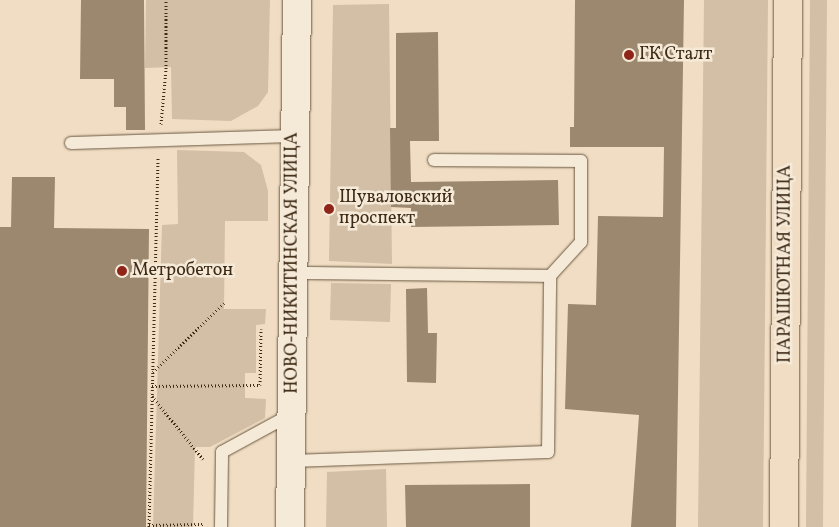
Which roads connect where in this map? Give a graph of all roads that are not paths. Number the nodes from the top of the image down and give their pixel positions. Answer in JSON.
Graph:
{"nodes":[{"id":1,"x":297,"y":0,"type":"edge"},
{"id":2,"x":788,"y":0,"type":"edge"},
{"id":3,"x":294,"y":136,"type":"junction"},
{"id":4,"x":71,"y":143,"type":"dead end"},
{"id":5,"x":434,"y":160,"type":"dead end"},
{"id":6,"x":294,"y":273,"type":"junction"},
{"id":7,"x":550,"y":276,"type":"junction"},
{"id":8,"x":292,"y":414,"type":"junction"},
{"id":9,"x":292,"y":461,"type":"junction"},
{"id":10,"x":221,"y":526,"type":"edge"},
{"id":11,"x":290,"y":527,"type":"edge"},
{"id":12,"x":784,"y":527,"type":"edge"}],
"edges":[{"from":1,"to":3,"type":"street","name":"НОВО-НИКИТИНСКАЯ УЛИЦА"},
{"from":2,"to":12,"type":"main road","name":"ПАРАШЮТНАЯ УЛИЦА"},
{"from":3,"to":4,"type":"lane"},
{"from":3,"to":6,"type":"street","name":"НОВО-НИКИТИНСКАЯ УЛИЦА"},
{"from":5,"to":7,"type":"lane"},
{"from":6,"to":7,"type":"lane"},
{"from":6,"to":8,"type":"street","name":"НОВО-НИКИТИНСКАЯ УЛИЦА"},
{"from":7,"to":9,"type":"lane"},
{"from":8,"to":9,"type":"street","name":"НОВО-НИКИТИНСКАЯ УЛИЦА"},
{"from":8,"to":10,"type":"lane"},
{"from":9,"to":11,"type":"street","name":"НОВО-НИКИТИНСКАЯ УЛИЦА"}]}
